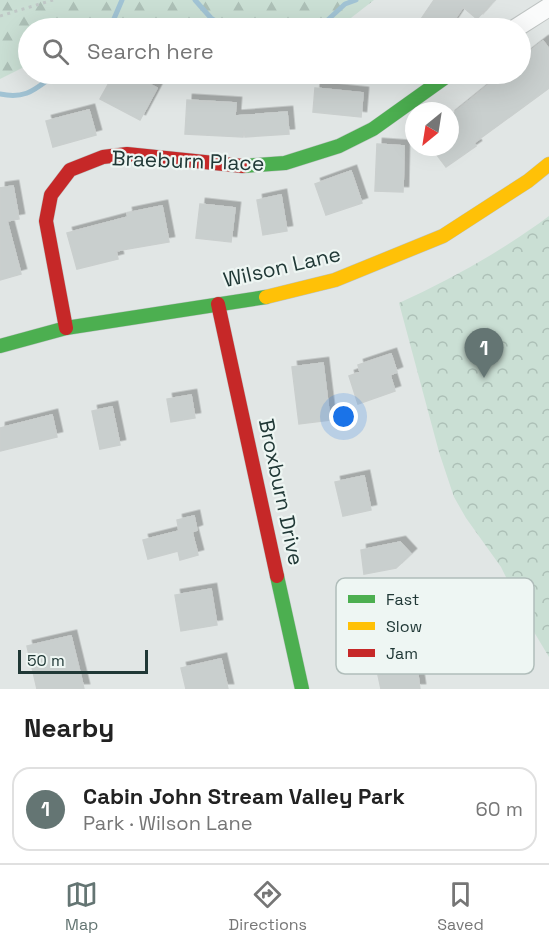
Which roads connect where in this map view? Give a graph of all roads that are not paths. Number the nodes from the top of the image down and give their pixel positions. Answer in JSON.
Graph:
{"nodes":[{"id":1,"x":549,"y":7,"type":"edge"},
{"id":2,"x":531,"y":18,"type":"edge"},
{"id":3,"x":436,"y":84,"type":"edge"},
{"id":4,"x":549,"y":164,"type":"edge"},
{"id":5,"x":218,"y":304,"type":"junction"},
{"id":6,"x":66,"y":328,"type":"junction"},
{"id":7,"x":0,"y":346,"type":"edge"},
{"id":8,"x":302,"y":689,"type":"edge"}],
"edges":[{"from":1,"to":2,"type":"street"},
{"from":3,"to":6,"type":"street","name":"Braeburn Place"},
{"from":4,"to":5,"type":"street","name":"Wilson Lane"},
{"from":5,"to":6,"type":"street","name":"Wilson Lane"},
{"from":5,"to":8,"type":"street","name":"Broxburn Drive"},
{"from":6,"to":7,"type":"street","name":"Wilson Lane"}]}
